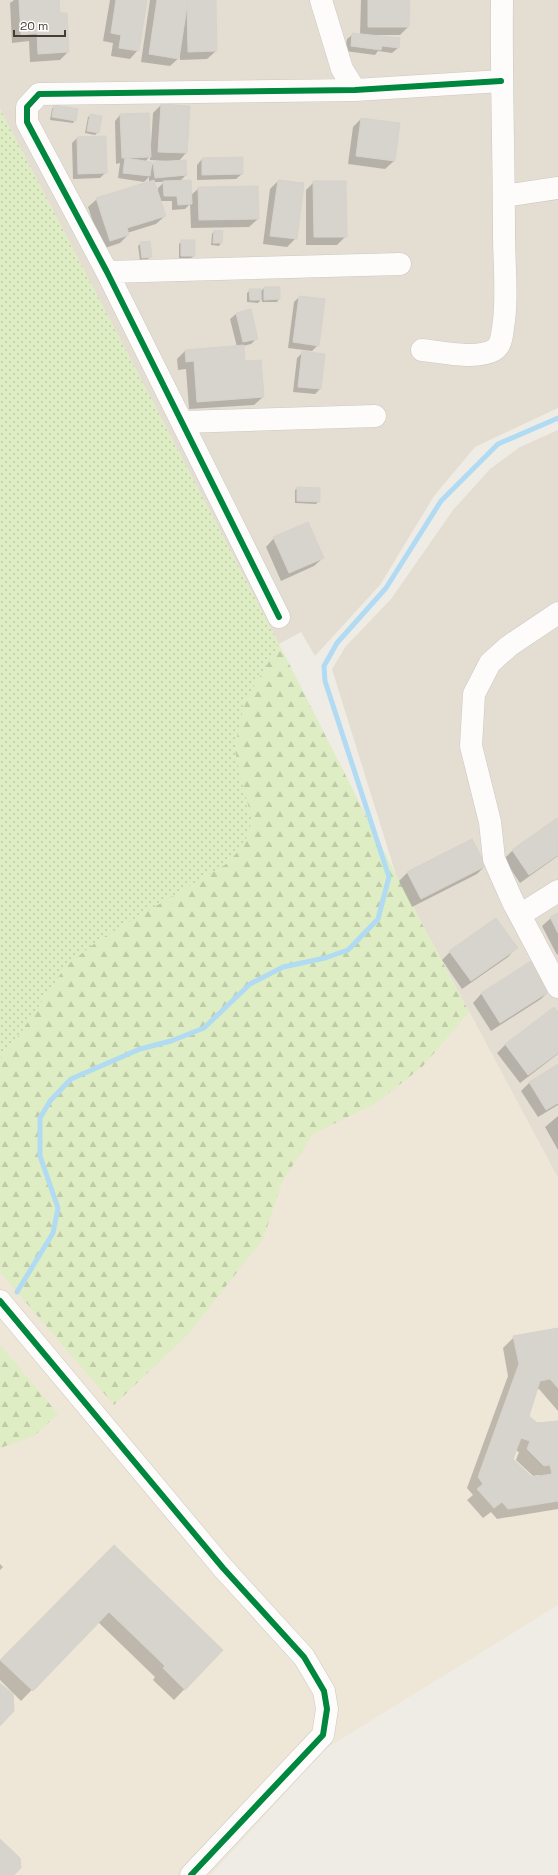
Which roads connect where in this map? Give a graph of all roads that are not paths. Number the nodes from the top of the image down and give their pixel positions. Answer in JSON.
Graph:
{"nodes":[{"id":1,"x":321,"y":0,"type":"edge"},
{"id":2,"x":502,"y":0,"type":"edge"},
{"id":3,"x":501,"y":81,"type":"junction"},
{"id":4,"x":355,"y":90,"type":"junction"},
{"id":5,"x":558,"y":188,"type":"edge"},
{"id":6,"x":504,"y":196,"type":"junction"},
{"id":7,"x":400,"y":264,"type":"dead end"},
{"id":8,"x":107,"y":272,"type":"junction"},
{"id":9,"x":422,"y":350,"type":"dead end"},
{"id":10,"x":375,"y":416,"type":"dead end"},
{"id":11,"x":182,"y":422,"type":"junction"},
{"id":12,"x":558,"y":612,"type":"edge"},
{"id":13,"x":279,"y":618,"type":"dead end"},
{"id":14,"x":558,"y":891,"type":"edge"},
{"id":15,"x":520,"y":915,"type":"junction"},
{"id":16,"x":558,"y":987,"type":"edge"},
{"id":17,"x":0,"y":1301,"type":"edge"},
{"id":18,"x":191,"y":1875,"type":"edge"}],
"edges":[{"from":1,"to":4,"type":"street"},
{"from":2,"to":3,"type":"street"},
{"from":3,"to":4,"type":"street"},
{"from":3,"to":6,"type":"street"},
{"from":4,"to":8,"type":"street"},
{"from":5,"to":6,"type":"street"},
{"from":6,"to":9,"type":"street"},
{"from":7,"to":8,"type":"street"},
{"from":8,"to":11,"type":"street"},
{"from":10,"to":11,"type":"street"},
{"from":11,"to":13,"type":"street"},
{"from":12,"to":15,"type":"street"},
{"from":14,"to":15,"type":"street"},
{"from":15,"to":16,"type":"street"},
{"from":17,"to":18,"type":"street"}]}
